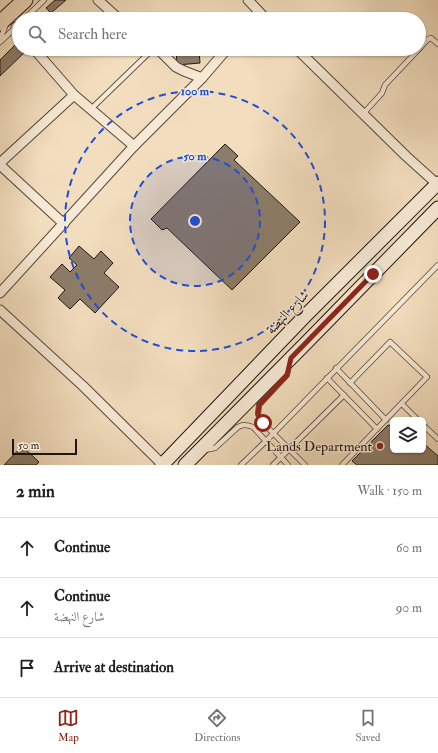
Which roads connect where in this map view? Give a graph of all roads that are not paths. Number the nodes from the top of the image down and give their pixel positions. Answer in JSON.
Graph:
{"nodes":[{"id":1,"x":25,"y":0,"type":"edge"},
{"id":2,"x":44,"y":0,"type":"edge"},
{"id":3,"x":98,"y":0,"type":"edge"},
{"id":4,"x":248,"y":0,"type":"edge"},
{"id":5,"x":19,"y":12,"type":"edge"},
{"id":6,"x":31,"y":12,"type":"edge"},
{"id":7,"x":111,"y":12,"type":"edge"},
{"id":8,"x":257,"y":12,"type":"edge"},
{"id":9,"x":12,"y":25,"type":"edge"},
{"id":10,"x":12,"y":25,"type":"edge"},
{"id":11,"x":0,"y":41,"type":"edge"},
{"id":12,"x":426,"y":41,"type":"edge"},
{"id":13,"x":438,"y":44,"type":"edge"},
{"id":14,"x":40,"y":56,"type":"edge"},
{"id":15,"x":146,"y":56,"type":"edge"},
{"id":16,"x":165,"y":56,"type":"edge"},
{"id":17,"x":222,"y":56,"type":"edge"},
{"id":18,"x":303,"y":56,"type":"edge"},
{"id":19,"x":412,"y":56,"type":"edge"},
{"id":20,"x":202,"y":78,"type":"junction"},
{"id":21,"x":74,"y":95,"type":"junction"},
{"id":22,"x":91,"y":109,"type":"junction"},
{"id":23,"x":363,"y":114,"type":"junction"},
{"id":24,"x":134,"y":146,"type":"junction"},
{"id":25,"x":0,"y":164,"type":"edge"},
{"id":26,"x":438,"y":184,"type":"edge"},
{"id":27,"x":437,"y":209,"type":"edge"},
{"id":28,"x":64,"y":224,"type":"junction"},
{"id":29,"x":438,"y":265,"type":"edge"},
{"id":30,"x":0,"y":293,"type":"edge"},
{"id":31,"x":0,"y":310,"type":"edge"},
{"id":32,"x":306,"y":315,"type":"junction"},
{"id":33,"x":306,"y":343,"type":"junction"},
{"id":34,"x":291,"y":358,"type":"junction"},
{"id":35,"x":336,"y":368,"type":"junction"},
{"id":36,"x":327,"y":378,"type":"junction"},
{"id":37,"x":350,"y":383,"type":"junction"},
{"id":38,"x":344,"y":395,"type":"junction"},
{"id":39,"x":402,"y":404,"type":"junction"},
{"id":40,"x":415,"y":417,"type":"edge"},
{"id":41,"x":386,"y":420,"type":"junction"},
{"id":42,"x":426,"y":428,"type":"edge"},
{"id":43,"x":377,"y":429,"type":"junction"},
{"id":44,"x":273,"y":433,"type":"junction"},
{"id":45,"x":438,"y":439,"type":"edge"},
{"id":46,"x":266,"y":441,"type":"junction"},
{"id":47,"x":290,"y":449,"type":"junction"},
{"id":48,"x":199,"y":450,"type":"junction"},
{"id":49,"x":281,"y":458,"type":"junction"},
{"id":50,"x":163,"y":465,"type":"edge"},
{"id":51,"x":185,"y":465,"type":"edge"},
{"id":52,"x":241,"y":465,"type":"edge"},
{"id":53,"x":273,"y":465,"type":"edge"},
{"id":54,"x":288,"y":465,"type":"edge"},
{"id":55,"x":305,"y":465,"type":"edge"},
{"id":56,"x":342,"y":465,"type":"edge"}],
"edges":[{"from":1,"to":5,"type":"main road"},
{"from":2,"to":6,"type":"lane"},
{"from":3,"to":7,"type":"street"},
{"from":4,"to":8,"type":"street"},
{"from":9,"to":11,"type":"lane"},
{"from":10,"to":11,"type":"lane"},
{"from":12,"to":13,"type":"lane"},
{"from":14,"to":21,"type":"street"},
{"from":15,"to":22,"type":"lane"},
{"from":16,"to":20,"type":"street"},
{"from":17,"to":20,"type":"street"},
{"from":18,"to":23,"type":"street"},
{"from":19,"to":23,"type":"lane"},
{"from":20,"to":24,"type":"street"},
{"from":21,"to":22,"type":"street"},
{"from":21,"to":25,"type":"street"},
{"from":22,"to":24,"type":"street"},
{"from":23,"to":26,"type":"street"},
{"from":24,"to":28,"type":"street"},
{"from":25,"to":28,"type":"street"},
{"from":26,"to":32,"type":"main road","name":"شارع النهضة"},
{"from":27,"to":33,"type":"main road"},
{"from":28,"to":30,"type":"street"},
{"from":29,"to":35,"type":"lane"},
{"from":31,"to":50,"type":"street"},
{"from":32,"to":33,"type":"main road"},
{"from":32,"to":50,"type":"main road","name":"شارع النهضة"},
{"from":33,"to":34,"type":"main road"},
{"from":34,"to":44,"type":"lane"},
{"from":34,"to":48,"type":"main road"},
{"from":35,"to":36,"type":"lane"},
{"from":35,"to":37,"type":"lane"},
{"from":36,"to":38,"type":"lane"},
{"from":36,"to":44,"type":"lane"},
{"from":37,"to":39,"type":"lane"},
{"from":37,"to":41,"type":"lane"},
{"from":38,"to":43,"type":"lane"},
{"from":38,"to":47,"type":"lane"},
{"from":39,"to":40,"type":"lane"},
{"from":39,"to":41,"type":"lane"},
{"from":41,"to":43,"type":"lane"},
{"from":42,"to":45,"type":"lane"},
{"from":43,"to":56,"type":"lane"},
{"from":44,"to":46,"type":"lane"},
{"from":44,"to":47,"type":"lane"},
{"from":46,"to":48,"type":"lane"},
{"from":46,"to":49,"type":"lane"},
{"from":46,"to":52,"type":"lane"},
{"from":47,"to":49,"type":"lane"},
{"from":47,"to":55,"type":"lane"},
{"from":48,"to":51,"type":"main road"},
{"from":49,"to":53,"type":"lane"},
{"from":49,"to":54,"type":"lane"}]}
